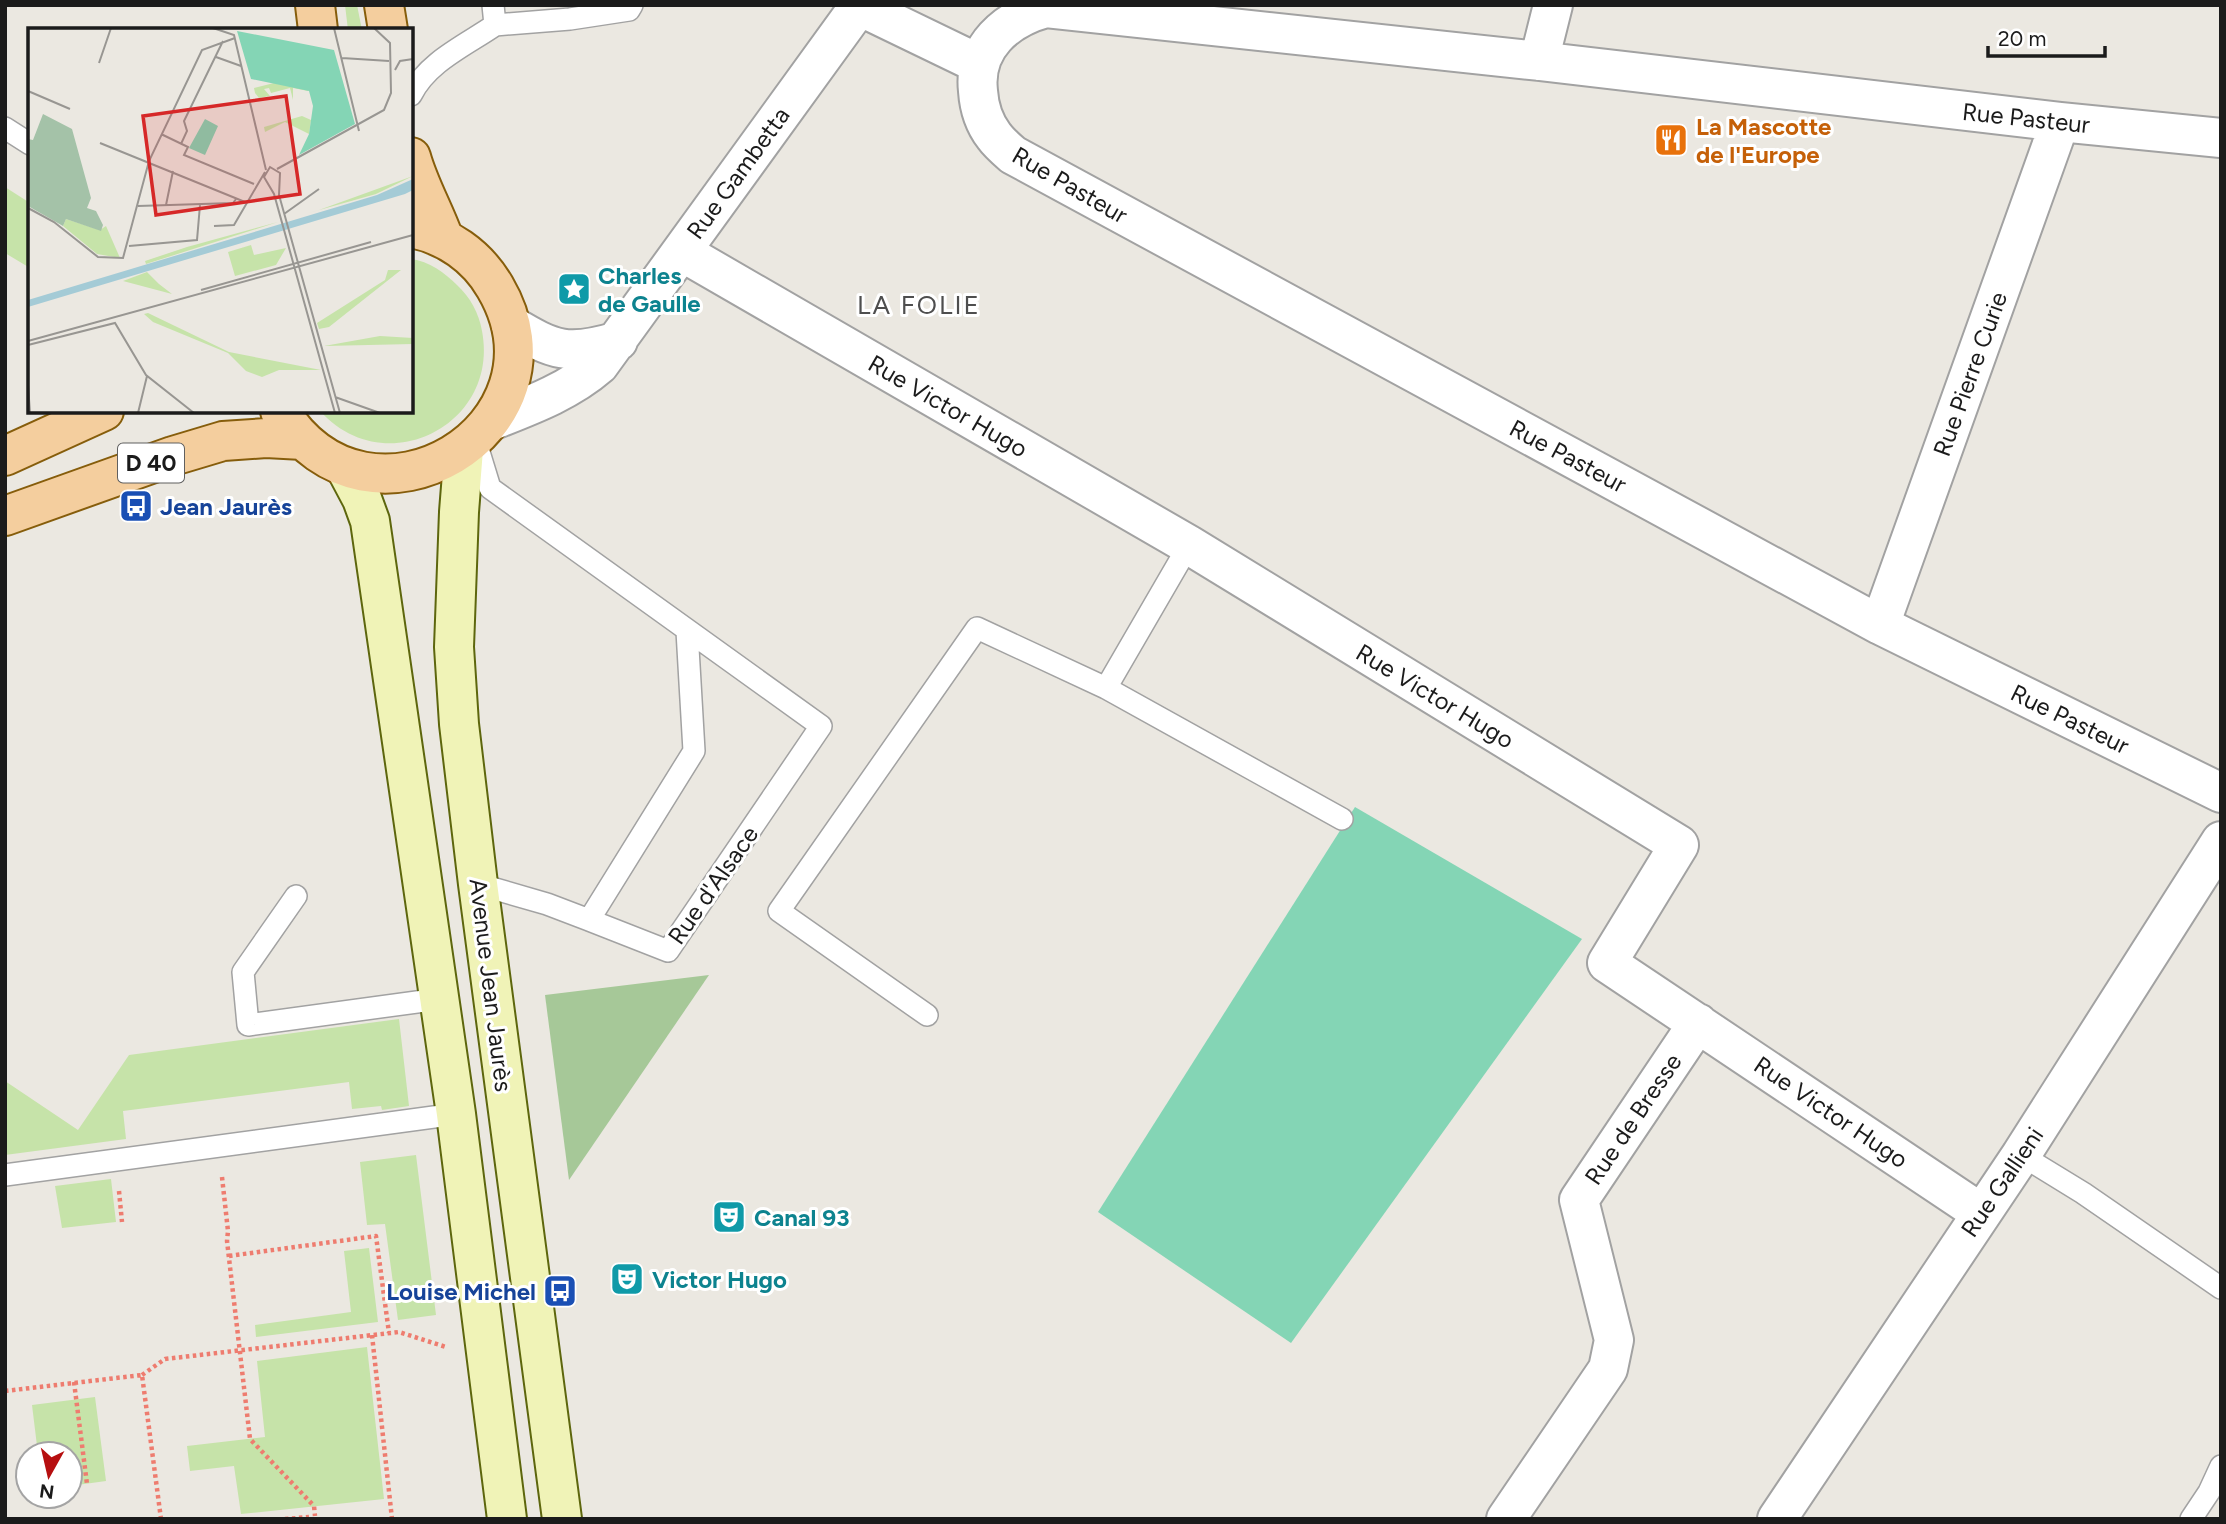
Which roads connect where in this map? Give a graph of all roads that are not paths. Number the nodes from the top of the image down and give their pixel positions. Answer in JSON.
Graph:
{"nodes":[{"id":1,"x":315,"y":5,"type":"edge"},
{"id":2,"x":384,"y":5,"type":"edge"},
{"id":3,"x":632,"y":5,"type":"edge"},
{"id":4,"x":1553,"y":5,"type":"edge"},
{"id":5,"x":859,"y":6,"type":"edge"},
{"id":6,"x":494,"y":15,"type":"edge"},
{"id":7,"x":318,"y":28,"type":"edge"},
{"id":8,"x":387,"y":28,"type":"edge"},
{"id":9,"x":1539,"y":61,"type":"junction"},
{"id":10,"x":979,"y":64,"type":"junction"},
{"id":11,"x":413,"y":91,"type":"edge"},
{"id":12,"x":2060,"y":122,"type":"junction"},
{"id":13,"x":5,"y":128,"type":"edge"},
{"id":14,"x":2221,"y":138,"type":"edge"},
{"id":15,"x":28,"y":143,"type":"edge"},
{"id":16,"x":413,"y":163,"type":"edge"},
{"id":17,"x":428,"y":234,"type":"edge"},
{"id":18,"x":682,"y":252,"type":"junction"},
{"id":19,"x":510,"y":325,"type":"junction"},
{"id":20,"x":618,"y":341,"type":"junction"},
{"id":21,"x":100,"y":413,"type":"edge"},
{"id":22,"x":291,"y":426,"type":"edge"},
{"id":23,"x":477,"y":436,"type":"junction"},
{"id":24,"x":5,"y":456,"type":"edge"},
{"id":25,"x":345,"y":467,"type":"junction"},
{"id":26,"x":5,"y":516,"type":"edge"},
{"id":27,"x":1189,"y":545,"type":"junction"},
{"id":28,"x":1880,"y":625,"type":"junction"},
{"id":29,"x":687,"y":631,"type":"junction"},
{"id":30,"x":1106,"y":688,"type":"junction"},
{"id":31,"x":2221,"y":793,"type":"edge"},
{"id":32,"x":1342,"y":819,"type":"dead end"},
{"id":33,"x":2221,"y":841,"type":"edge"},
{"id":34,"x":478,"y":884,"type":"junction"},
{"id":35,"x":296,"y":896,"type":"dead end"},
{"id":36,"x":589,"y":920,"type":"junction"},
{"id":37,"x":439,"y":999,"type":"junction"},
{"id":38,"x":927,"y":1015,"type":"dead end"},
{"id":39,"x":1698,"y":1023,"type":"junction"},
{"id":40,"x":456,"y":1114,"type":"junction"},
{"id":41,"x":2021,"y":1155,"type":"junction"},
{"id":42,"x":5,"y":1175,"type":"edge"},
{"id":43,"x":1981,"y":1213,"type":"junction"},
{"id":44,"x":2221,"y":1288,"type":"edge"},
{"id":45,"x":2221,"y":1466,"type":"edge"},
{"id":46,"x":507,"y":1519,"type":"edge"},
{"id":47,"x":562,"y":1519,"type":"edge"},
{"id":48,"x":1506,"y":1519,"type":"edge"},
{"id":49,"x":1777,"y":1519,"type":"edge"},
{"id":50,"x":2191,"y":1519,"type":"edge"}],
"edges":[{"from":1,"to":7,"type":"main road"},
{"from":2,"to":8,"type":"main road"},
{"from":3,"to":6,"type":"lane"},
{"from":4,"to":9,"type":"street"},
{"from":5,"to":10,"type":"street"},
{"from":5,"to":18,"type":"street","name":"Rue Gambetta"},
{"from":6,"to":11,"type":"lane"},
{"from":9,"to":10,"type":"street","name":"Rue Pasteur"},
{"from":9,"to":12,"type":"street","name":"Rue Pasteur"},
{"from":10,"to":28,"type":"street","name":"Rue Pasteur"},
{"from":12,"to":14,"type":"street","name":"Rue Pasteur"},
{"from":12,"to":28,"type":"street","name":"Rue Pierre Curie"},
{"from":13,"to":15,"type":"lane"},
{"from":16,"to":17,"type":"main road"},
{"from":17,"to":19,"type":"main road"},
{"from":18,"to":20,"type":"street","name":"Rue Gambetta"},
{"from":18,"to":27,"type":"street","name":"Rue Victor Hugo"},
{"from":19,"to":20,"type":"street"},
{"from":19,"to":23,"type":"main road"},
{"from":20,"to":23,"type":"street"},
{"from":21,"to":24,"type":"main road","number":"D 40"},
{"from":22,"to":25,"type":"main road"},
{"from":22,"to":26,"type":"main road","number":"D 40"},
{"from":23,"to":25,"type":"main road"},
{"from":23,"to":29,"type":"lane"},
{"from":23,"to":34,"type":"main road","name":"Avenue Jean Jaurès"},
{"from":25,"to":37,"type":"main road"},
{"from":27,"to":30,"type":"lane"},
{"from":27,"to":39,"type":"street","name":"Rue Victor Hugo"},
{"from":28,"to":31,"type":"street","name":"Rue Pasteur"},
{"from":29,"to":36,"type":"lane"},
{"from":29,"to":36,"type":"lane","name":"Rue d'Alsace"},
{"from":30,"to":32,"type":"lane"},
{"from":30,"to":38,"type":"lane"},
{"from":33,"to":41,"type":"street","name":"Rue Gallieni"},
{"from":34,"to":36,"type":"lane"},
{"from":34,"to":47,"type":"main road","name":"Avenue Jean Jaurès"},
{"from":35,"to":37,"type":"lane"},
{"from":37,"to":40,"type":"main road"},
{"from":39,"to":43,"type":"street","name":"Rue Victor Hugo"},
{"from":39,"to":48,"type":"street","name":"Rue de Bresse"},
{"from":40,"to":42,"type":"lane"},
{"from":40,"to":46,"type":"main road"},
{"from":41,"to":43,"type":"street","name":"Rue Gallieni"},
{"from":41,"to":44,"type":"lane"},
{"from":43,"to":49,"type":"street","name":"Rue Gallieni"},
{"from":45,"to":50,"type":"lane"}]}
